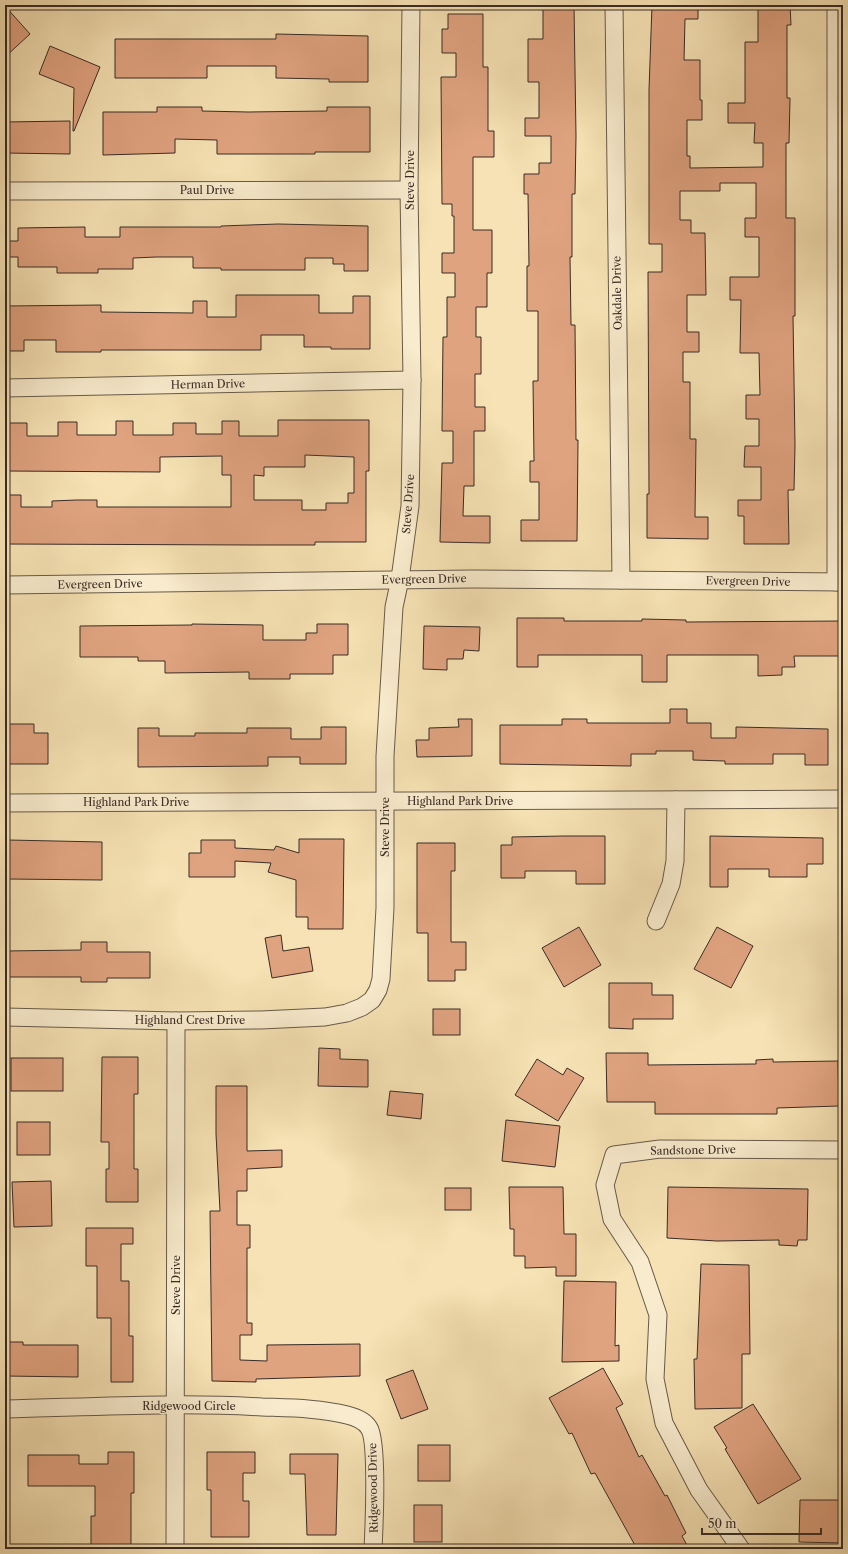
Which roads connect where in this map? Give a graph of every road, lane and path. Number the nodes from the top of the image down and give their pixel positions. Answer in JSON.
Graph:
{"nodes":[{"id":1,"x":411,"y":5,"type":"edge"},
{"id":2,"x":614,"y":5,"type":"edge"},
{"id":3,"x":836,"y":5,"type":"edge"},
{"id":4,"x":409,"y":190,"type":"junction"},
{"id":5,"x":5,"y":191,"type":"edge"},
{"id":6,"x":412,"y":380,"type":"junction"},
{"id":7,"x":5,"y":388,"type":"edge"},
{"id":8,"x":400,"y":579,"type":"junction"},
{"id":9,"x":621,"y":580,"type":"junction"},
{"id":10,"x":839,"y":582,"type":"edge"},
{"id":11,"x":5,"y":585,"type":"edge"},
{"id":12,"x":843,"y":799,"type":"edge"},
{"id":13,"x":676,"y":800,"type":"junction"},
{"id":14,"x":385,"y":801,"type":"junction"},
{"id":15,"x":5,"y":803,"type":"edge"},
{"id":16,"x":656,"y":921,"type":"dead end"},
{"id":17,"x":372,"y":1000,"type":"joint"},
{"id":18,"x":5,"y":1017,"type":"edge"},
{"id":19,"x":176,"y":1021,"type":"junction"},
{"id":20,"x":843,"y":1150,"type":"edge"},
{"id":21,"x":176,"y":1405,"type":"junction"},
{"id":22,"x":5,"y":1409,"type":"edge"},
{"id":23,"x":369,"y":1428,"type":"joint"},
{"id":24,"x":175,"y":1549,"type":"edge"},
{"id":25,"x":374,"y":1549,"type":"edge"},
{"id":26,"x":741,"y":1549,"type":"edge"}],
"edges":[{"from":1,"to":4,"type":"street","name":"Steve Drive"},
{"from":2,"to":9,"type":"street","name":"Oakdale Drive"},
{"from":3,"to":10,"type":"street"},
{"from":4,"to":5,"type":"street","name":"Paul Drive"},
{"from":4,"to":6,"type":"street","name":"Steve Drive"},
{"from":6,"to":7,"type":"street","name":"Herman Drive"},
{"from":6,"to":8,"type":"street","name":"Steve Drive"},
{"from":8,"to":9,"type":"street","name":"Evergreen Drive"},
{"from":8,"to":11,"type":"street","name":"Evergreen Drive"},
{"from":8,"to":14,"type":"street","name":"Steve Drive"},
{"from":9,"to":10,"type":"street","name":"Evergreen Drive"},
{"from":12,"to":13,"type":"street","name":"Highland Park Drive"},
{"from":13,"to":14,"type":"street","name":"Highland Park Drive"},
{"from":13,"to":16,"type":"street"},
{"from":14,"to":15,"type":"street","name":"Highland Park Drive"},
{"from":14,"to":17,"type":"street","name":"Steve Drive"},
{"from":17,"to":19,"type":"street","name":"Highland Crest Drive"},
{"from":18,"to":19,"type":"street","name":"Highland Crest Drive"},
{"from":19,"to":21,"type":"street","name":"Steve Drive"},
{"from":20,"to":26,"type":"street","name":"Sandstone Drive"},
{"from":21,"to":22,"type":"street","name":"Ridgewood Circle"},
{"from":21,"to":23,"type":"street","name":"Ridgewood Circle"},
{"from":21,"to":24,"type":"street","name":"Steve Drive"},
{"from":23,"to":25,"type":"street","name":"Ridgewood Drive"}]}
